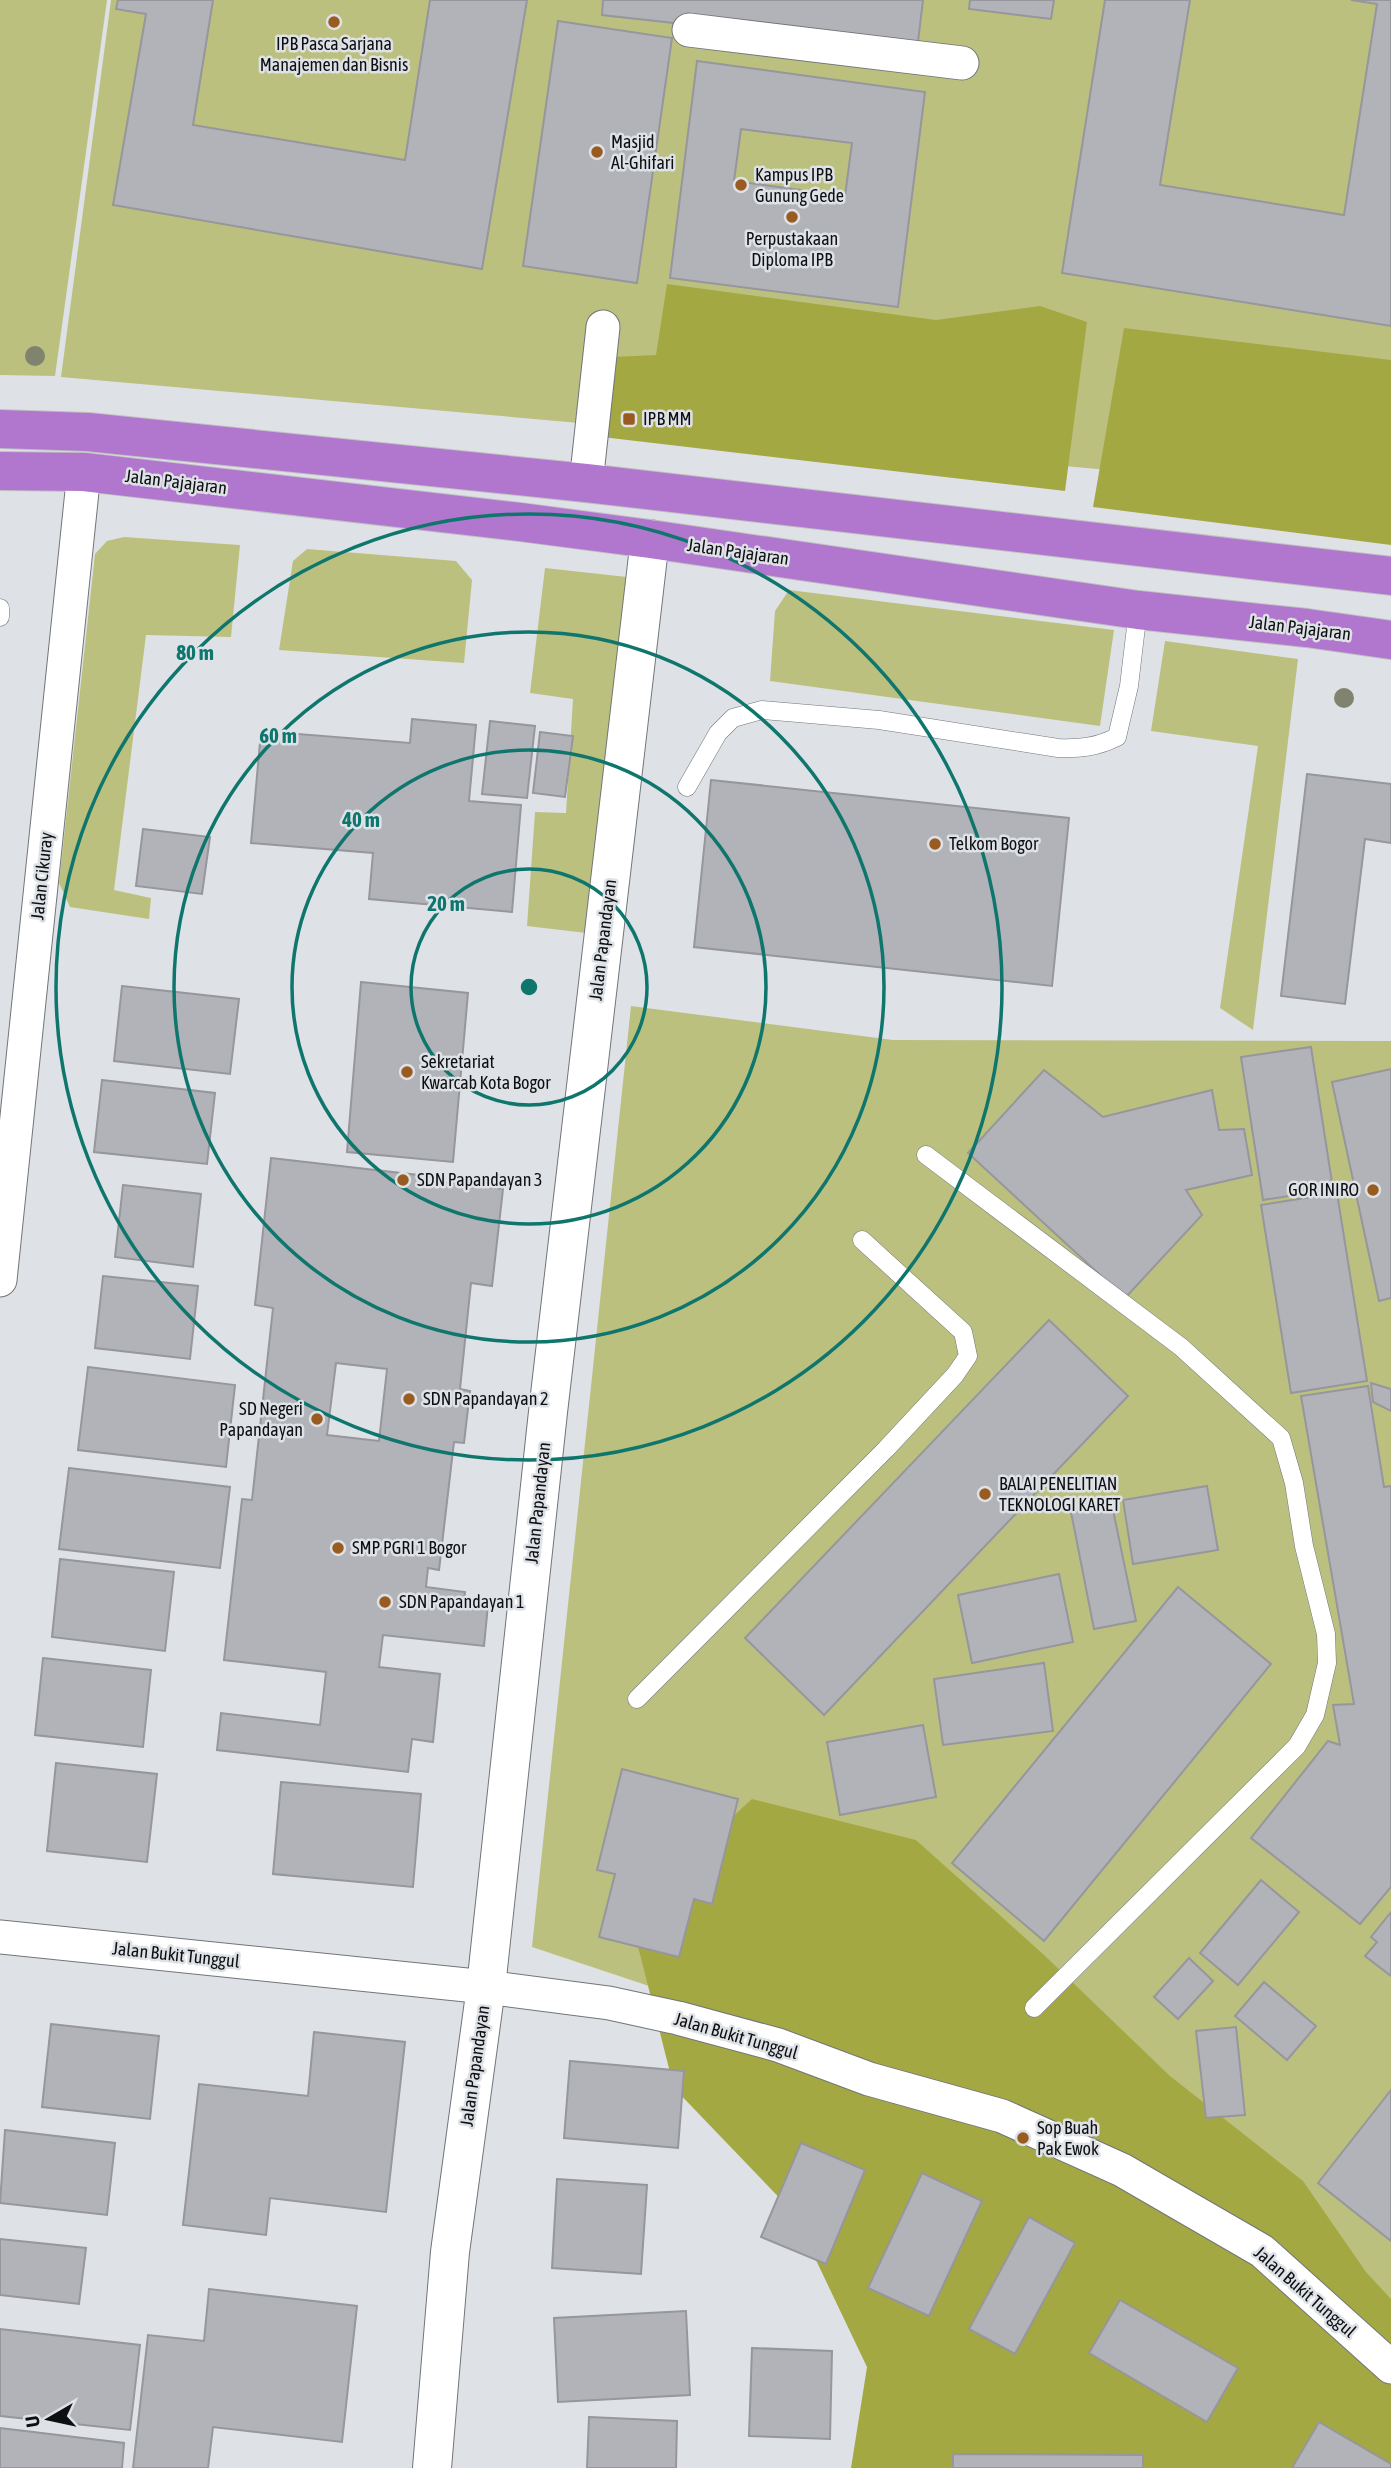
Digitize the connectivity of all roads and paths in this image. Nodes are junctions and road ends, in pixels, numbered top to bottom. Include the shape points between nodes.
1 (689, 30) dead end
2 (962, 63) dead end
3 (603, 327) dead end
4 (0, 429) edge
5 (88, 432) junction
6 (0, 471) edge
7 (84, 472) junction
8 (586, 483) junction
9 (650, 538) junction
10 (1391, 576) edge
11 (0, 608) edge
12 (1138, 610) junction
13 (0, 617) edge
14 (1391, 640) edge
15 (687, 787) dead end
16 (926, 1155) dead end
17 (863, 1240) dead end
18 (0, 1280) edge
19 (637, 1699) dead end
20 (0, 1937) edge
21 (486, 1987) junction
22 (1034, 2008) dead end
23 (1391, 2367) edge
24 (432, 2468) edge

1 - 2 street
3 - 8 street
4 - 5 highway
5 - 7 highway
5 - 8 highway
6 - 7 highway, Jalan Pajajaran
7 - 9 highway, Jalan Pajajaran
7 - 18 street, Jalan Cikuray
8 - 10 highway
9 - 12 highway, Jalan Pajajaran
9 - 21 street, Jalan Papandayan
11 - 13 lane
12 - 14 highway, Jalan Pajajaran
12 - 15 lane via 1125,710 1117,737 1104,744 1058,748 880,720 762,710 733,718 718,733
16 - 22 lane via 1181,1347 1281,1438 1326,1634 1328,1662 1323,1687 1315,1715 1297,1746
17 - 19 lane via 963,1332 968,1356 886,1449
20 - 21 street, Jalan Bukit Tunggul
21 - 23 street, Jalan Bukit Tunggul via 678,2018 1002,2116 1122,2170 1262,2251
21 - 24 street, Jalan Papandayan via 450,2252

